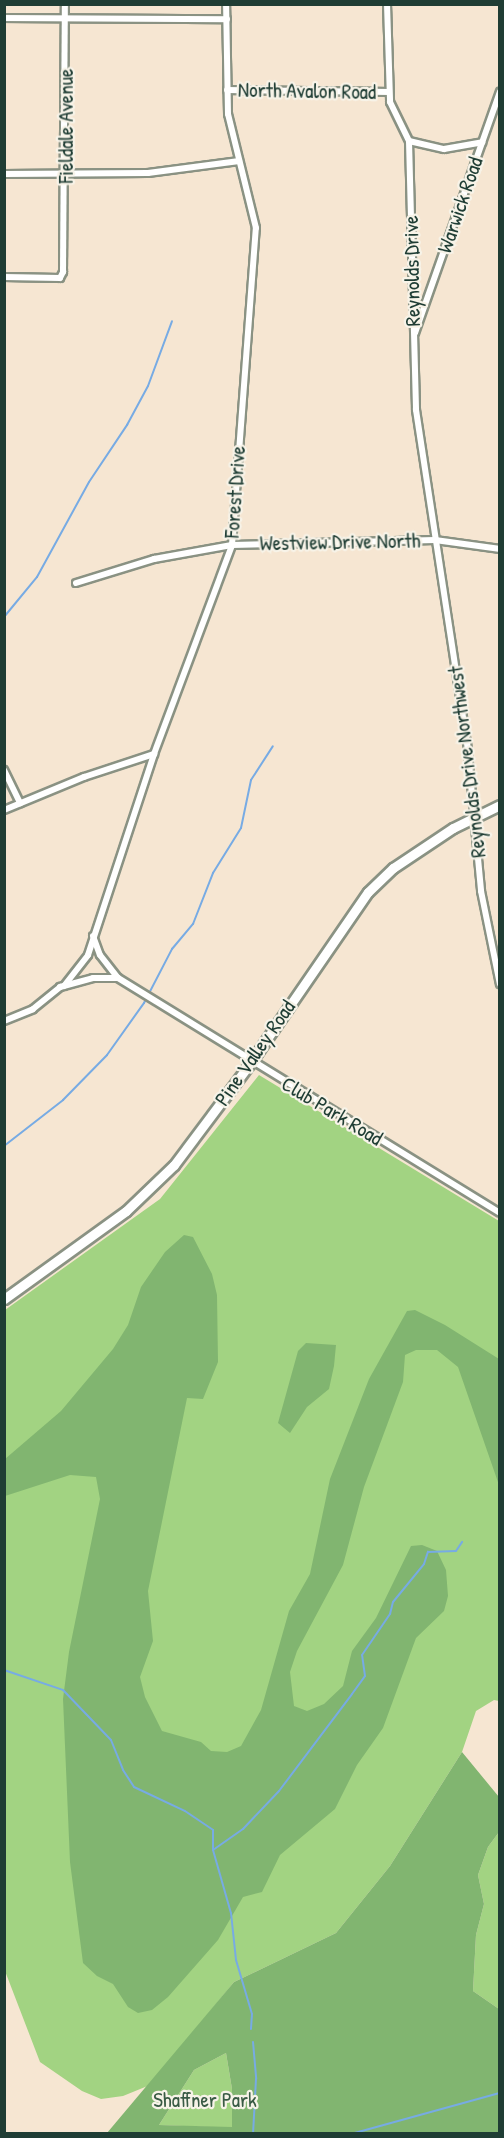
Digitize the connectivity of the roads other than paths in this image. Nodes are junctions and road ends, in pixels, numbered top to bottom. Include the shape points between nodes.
1 (65, 4) edge
2 (226, 4) edge
3 (387, 4) edge
4 (4, 18) edge
5 (66, 18) junction
6 (227, 19) junction
7 (227, 90) junction
8 (388, 92) junction
9 (500, 92) edge
10 (409, 141) junction
11 (482, 142) junction
12 (239, 161) junction
13 (4, 174) edge
14 (66, 175) junction
15 (4, 277) edge
16 (414, 336) junction
17 (435, 540) junction
18 (232, 545) junction
19 (500, 549) edge
20 (76, 583) dead end
21 (154, 754) junction
22 (4, 770) edge
23 (20, 803) junction
24 (500, 805) edge
25 (4, 810) edge
26 (475, 815) junction
27 (93, 935) junction
28 (118, 978) junction
29 (500, 984) edge
30 (64, 986) junction
31 (4, 1021) edge
32 (251, 1062) junction
33 (500, 1213) edge
34 (4, 1299) edge

1 - 5 street, Fieldale Avenue
2 - 6 street, Forest Drive
3 - 8 street, Reynolds Drive
4 - 5 street
5 - 6 street
5 - 14 street, Fieldale Avenue
6 - 7 street, Forest Drive
7 - 8 street, North Avalon Road
7 - 12 street, Forest Drive
8 - 10 street, Reynolds Drive
9 - 11 street, Warwick Road
10 - 11 street, Warwick Road via 444,149
10 - 16 street, Reynolds Drive
11 - 16 street, Warwick Road
12 - 14 street via 148,173
12 - 18 street, Forest Drive via 256,228
13 - 14 street
14 - 15 street, Fieldale Avenue via 65,247 60,278
16 - 17 street, Reynolds Drive via 416,410
17 - 18 street, Westview Drive North
17 - 19 street, Westview Drive North
17 - 26 street, Reynolds Drive Northwest via 460,689
18 - 20 street, Westview Drive North via 154,560
18 - 21 street, Forest Drive
21 - 23 street
21 - 27 street, Forest Drive
22 - 23 street
23 - 25 street
24 - 26 street, Pine Valley Road
26 - 29 street, Reynolds Drive Northwest via 481,891
26 - 32 street, Pine Valley Road via 393,868 368,892
27 - 28 street via 100,955
27 - 30 street, Forest Drive via 85,961
28 - 30 street via 93,978
28 - 32 street, Club Park Road
30 - 31 street via 33,1009
32 - 33 street, Club Park Road
32 - 34 street, Pine Valley Road via 152,1189

